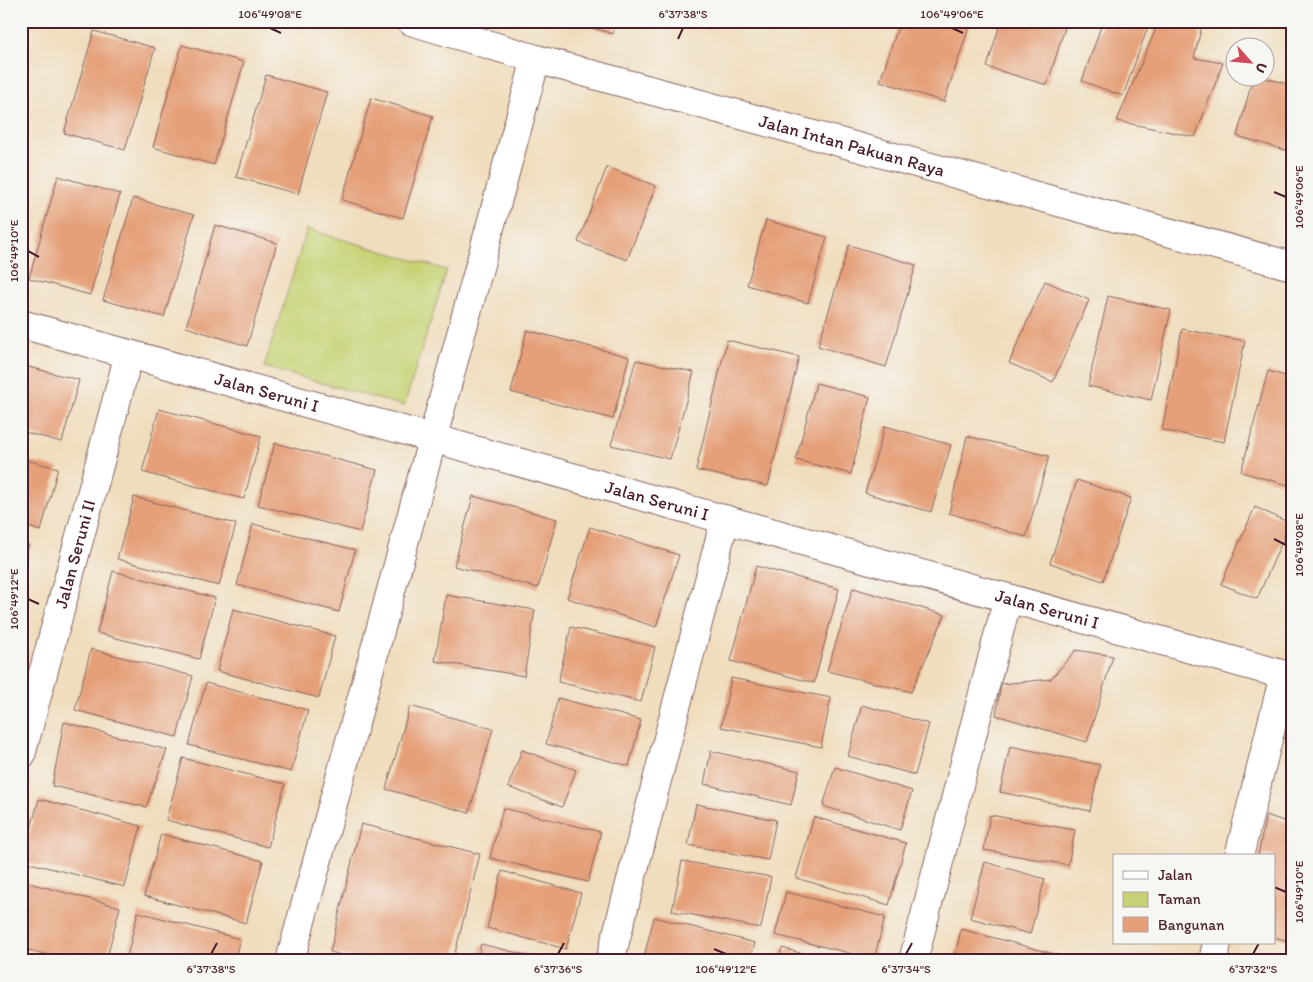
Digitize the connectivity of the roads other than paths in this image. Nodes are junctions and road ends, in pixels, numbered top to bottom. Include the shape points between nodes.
1 (411, 21) edge
2 (536, 59) junction
3 (1292, 266) edge
4 (21, 324) edge
5 (129, 354) junction
6 (433, 439) junction
7 (725, 519) junction
8 (1008, 598) junction
9 (1288, 676) edge
10 (21, 755) edge
11 (1240, 854) edge
12 (1217, 944) edge
13 (290, 961) edge
14 (610, 961) edge
15 (913, 961) edge
16 (1212, 961) edge

1 - 2 street, Jalan Intan Pakuan Raya
2 - 3 street, Jalan Intan Pakuan Raya
2 - 6 street
4 - 5 street, Jalan Seruni I
5 - 6 street, Jalan Seruni I
5 - 10 street, Jalan Seruni II
6 - 7 street, Jalan Seruni I
6 - 13 street
7 - 8 street, Jalan Seruni I
7 - 14 street
8 - 9 street, Jalan Seruni I
8 - 15 street
9 - 11 street
12 - 16 street

